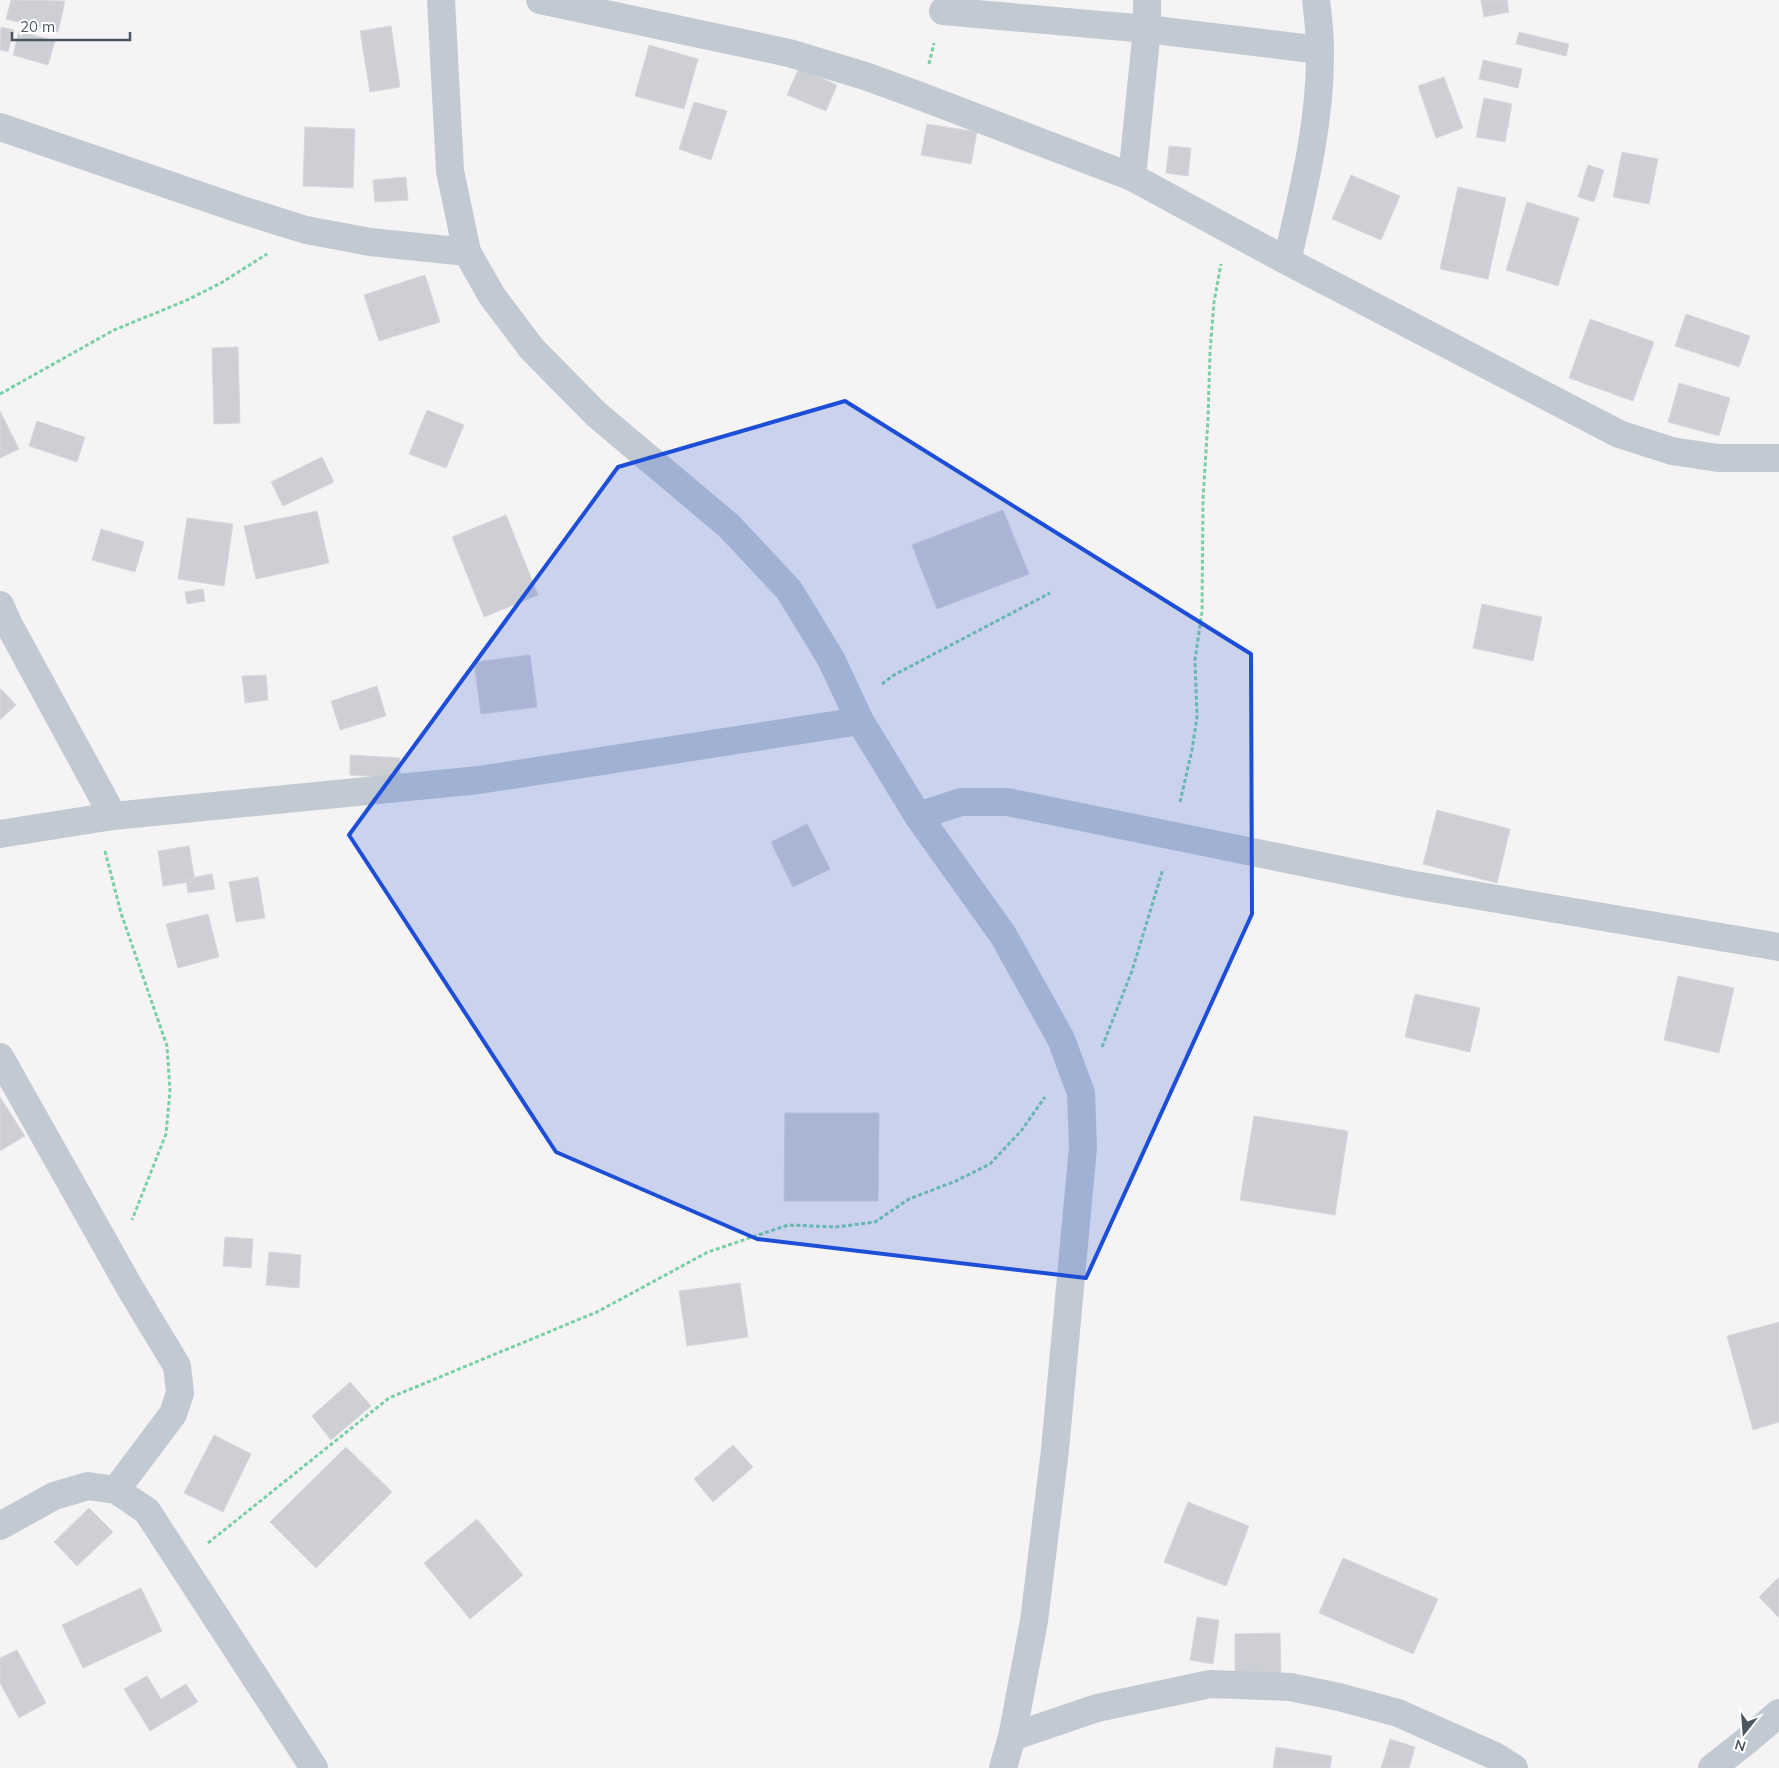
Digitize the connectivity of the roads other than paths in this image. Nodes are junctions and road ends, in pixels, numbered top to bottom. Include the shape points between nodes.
1 (441, 0) edge
2 (540, 0) edge
3 (1147, 0) edge
4 (1316, 0) edge
5 (943, 11) road end
6 (1147, 29) junction
7 (1320, 50) junction
8 (0, 127) edge
9 (1132, 177) junction
10 (467, 252) junction
11 (1287, 261) junction
12 (1779, 458) edge
13 (0, 605) edge
14 (856, 713) junction
15 (918, 816) junction
16 (105, 817) junction
17 (0, 834) edge
18 (1779, 947) edge
19 (0, 1057) edge
20 (116, 1490) junction
21 (0, 1526) edge
22 (1779, 1713) edge
23 (1012, 1737) junction
24 (314, 1768) edge
25 (1003, 1768) edge
26 (1514, 1768) edge
27 (1712, 1768) edge

1 - 10 street via 450,171
2 - 9 street via 789,53 865,76
3 - 6 street
4 - 7 street
5 - 6 street
6 - 7 street
6 - 9 street
7 - 11 street via 1316,121
8 - 10 street via 306,230 370,242
9 - 11 street
10 - 14 street via 492,296 532,349 596,414 729,526 789,590 831,659
11 - 12 street via 1619,434 1672,450 1708,456
13 - 16 street
14 - 15 street
14 - 16 street via 479,780
15 - 18 street via 961,802 1007,802 1409,884
15 - 23 street via 1003,935 1061,1039 1081,1093 1083,1147 1056,1450 1034,1621
16 - 17 street
19 - 20 street via 177,1366 180,1393 173,1414
20 - 21 street via 88,1486 54,1496
20 - 24 street via 147,1511
22 - 27 street
23 - 25 street
23 - 26 street via 1097,1708 1210,1684 1290,1687 1398,1713 1495,1756

